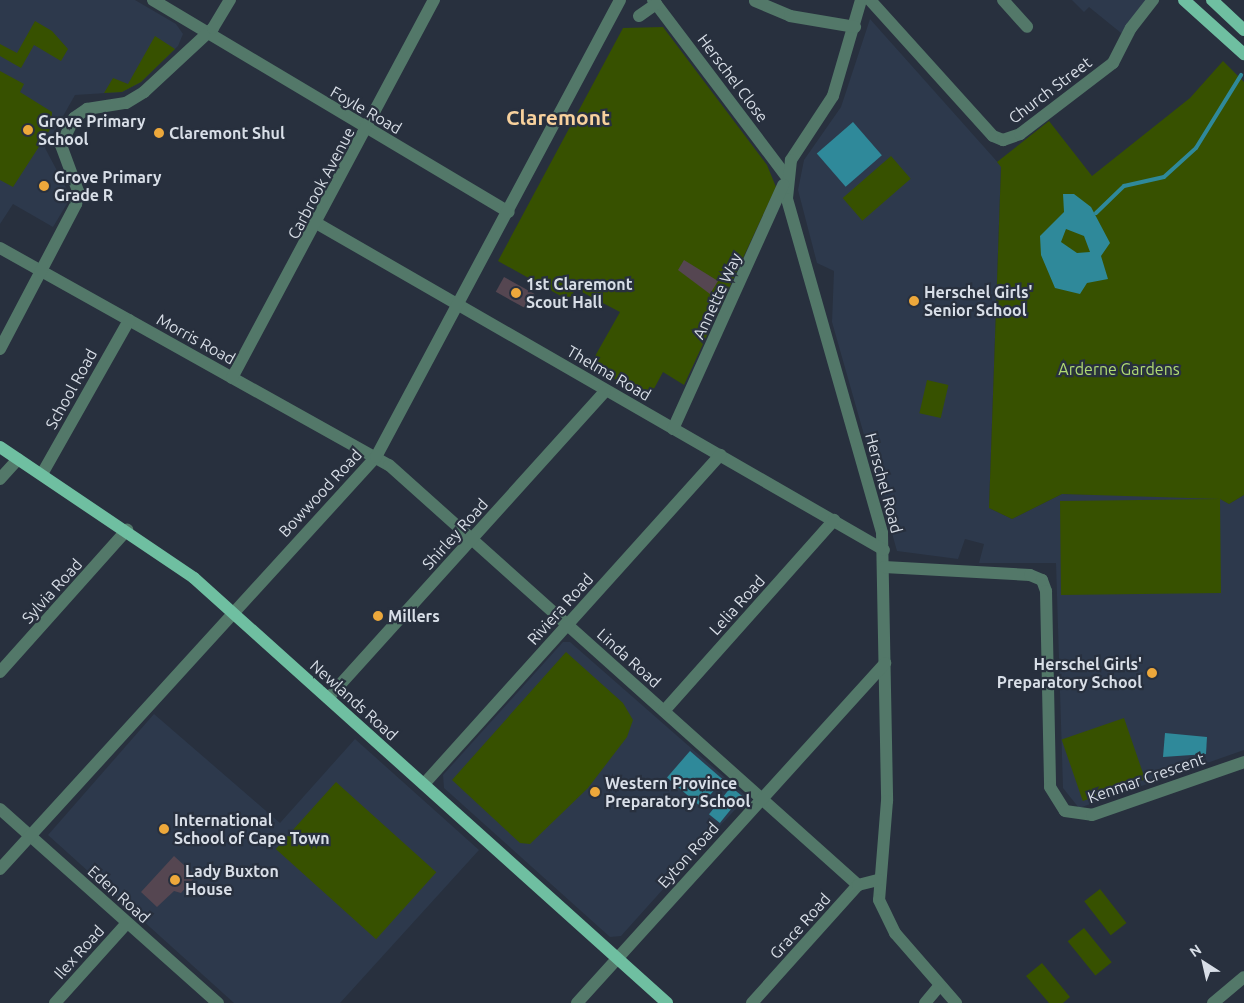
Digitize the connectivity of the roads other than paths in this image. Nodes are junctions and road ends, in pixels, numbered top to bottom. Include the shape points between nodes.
1 (152, 0) edge
2 (230, 0) edge
3 (434, 0) edge
4 (620, 0) edge
5 (861, 0) edge
6 (870, 0) edge
7 (1003, 0) edge
8 (1153, 0) edge
9 (1184, 0) edge
10 (1212, 0) edge
11 (654, 2) edge
12 (755, 2) dead end
13 (639, 16) dead end
14 (854, 27) junction
15 (1027, 27) dead end
16 (1244, 30) edge
17 (207, 34) junction
18 (1244, 54) edge
19 (368, 130) junction
20 (786, 176) junction
21 (509, 212) junction
22 (318, 224) junction
23 (0, 248) edge
24 (41, 271) junction
25 (459, 304) junction
26 (129, 320) junction
27 (0, 349) edge
28 (232, 378) junction
29 (606, 390) junction
30 (673, 428) junction
31 (0, 447) edge
32 (720, 455) junction
33 (376, 457) junction
34 (18, 459) junction
35 (42, 474) junction
36 (0, 479) edge
37 (834, 520) junction
38 (128, 530) junction
39 (472, 539) junction
40 (884, 550) junction
41 (884, 567) junction
42 (232, 611) junction
43 (568, 625) junction
44 (885, 662) junction
45 (0, 672) edge
46 (328, 698) junction
47 (664, 711) junction
48 (1244, 762) edge
49 (424, 784) junction
50 (761, 797) junction
51 (0, 809) edge
52 (30, 836) junction
53 (0, 868) edge
54 (878, 880) junction
55 (858, 885) junction
56 (127, 923) junction
57 (617, 958) junction
58 (1244, 977) edge
59 (940, 986) junction
60 (55, 1003) edge
61 (218, 1003) edge
62 (577, 1003) edge
63 (666, 1003) edge
64 (752, 1003) edge
65 (925, 1003) edge
66 (956, 1003) edge
67 (1213, 1003) edge

1 - 17 street, Foyle Road
2 - 17 street
3 - 19 street, Carbrook Avenue
4 - 21 street, Bowwood Road
5 - 14 street, Herschel Road
6 - 8 street, Church Street via 993,136 1004,140 1020,134 1113,63 1126,37
7 - 15 street
9 - 18 main road
10 - 16 main road
11 - 13 street
11 - 20 street, Herschel Close
12 - 14 street via 790,16
14 - 20 street, Herschel Road via 833,96 791,160
17 - 19 street, Foyle Road
17 - 24 street via 137,97 86,109 74,118 61,145 78,198
19 - 21 street, Foyle Road
19 - 22 street, Carbrook Avenue
20 - 30 street, Annette Way
20 - 40 street, Herschel Road via 787,199 876,509
21 - 25 street, Bowwood Road
22 - 25 street, Thelma Road
22 - 28 street, Carbrook Avenue
23 - 24 street, Morris Road
24 - 26 street, Morris Road
24 - 27 street
25 - 29 street, Thelma Road
25 - 33 street, Bowwood Road
26 - 28 street, Morris Road
26 - 35 street, School Road
28 - 33 street, Morris Road
29 - 30 street, Thelma Road
29 - 39 street, Shirley Road
30 - 32 street, Thelma Road
31 - 34 main road, Newlands Road
32 - 37 street, Thelma Road
32 - 43 street, Riviera Road
33 - 39 street, Linda Road
33 - 42 street, Bowwood Road
34 - 35 main road, Newlands Road
34 - 36 street
35 - 38 main road, Newlands Road
37 - 40 street, Thelma Road
37 - 47 street, Lelia Road
38 - 42 main road, Newlands Road via 174,562
38 - 45 street, Sylvia Road
39 - 43 street, Linda Road
39 - 46 street, Shirley Road
40 - 41 street, Herschel Road
41 - 44 street, Herschel Road
41 - 48 street, Kenmar Crescent via 1030,575 1042,580 1046,591 1050,787 1065,811 1092,815
42 - 46 main road, Newlands Road
42 - 52 street, Bowwood Road
43 - 47 street, Linda Road
43 - 49 street, Riviera Road
44 - 50 street, Eyton Road
44 - 54 street, Herschel Road via 886,801
46 - 49 main road, Newlands Road
47 - 50 street, Linda Road
49 - 57 main road, Newlands Road
50 - 55 street, Linda Road
50 - 57 street, Eyton Road
51 - 52 street, Eden Road
52 - 53 street, Bowwood Road
52 - 56 street, Eden Road
54 - 55 street
54 - 59 street, Herschel Road via 886,920
55 - 64 street, Grace Road
56 - 60 street, Ilex Road
56 - 61 street, Eden Road
57 - 62 street, Eyton Road
57 - 63 main road, Newlands Road
58 - 67 street
59 - 65 street
59 - 66 street, Herschel Road

